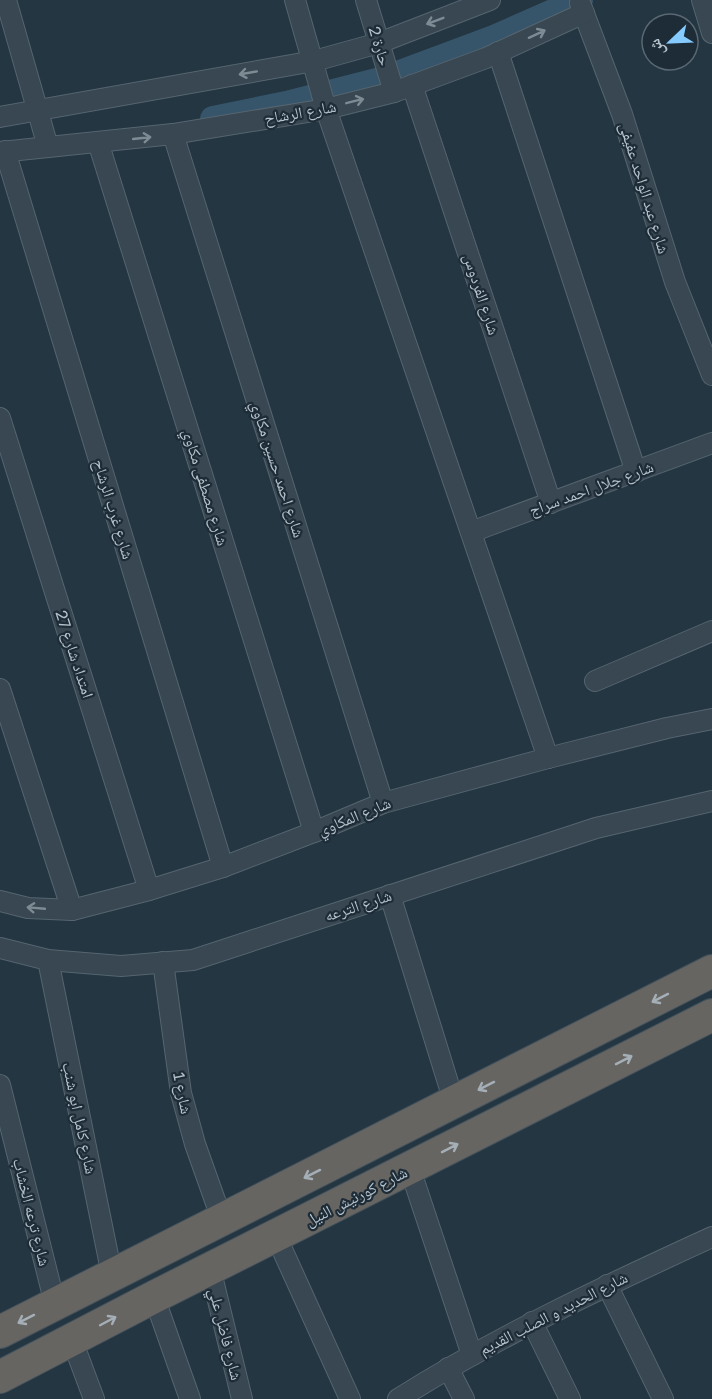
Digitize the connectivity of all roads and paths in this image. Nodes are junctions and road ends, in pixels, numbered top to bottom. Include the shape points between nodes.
1 (6, 0) edge
2 (295, 0) edge
3 (366, 0) edge
4 (490, 0) edge
5 (702, 0) edge
6 (581, 6) edge
7 (712, 33) edge
8 (379, 43) junction
9 (498, 52) junction
10 (314, 62) junction
11 (403, 88) junction
12 (326, 109) junction
13 (38, 112) junction
14 (0, 117) edge
15 (172, 134) junction
16 (98, 142) junction
17 (48, 147) junction
18 (3, 152) edge
19 (712, 375) edge
20 (0, 418) edge
21 (712, 444) edge
22 (636, 472) junction
23 (551, 503) junction
24 (471, 532) junction
25 (712, 631) edge
26 (595, 681) dead end
27 (0, 689) edge
28 (712, 719) edge
29 (548, 758) junction
30 (712, 801) edge
31 (383, 803) junction
32 (314, 832) junction
33 (223, 867) junction
34 (149, 890) junction
35 (390, 895) junction
36 (0, 901) edge
37 (72, 910) junction
38 (0, 948) edge
39 (48, 960) junction
40 (163, 962) junction
41 (712, 971) edge
42 (712, 1015) edge
43 (0, 1085) edge
44 (453, 1102) junction
45 (410, 1169) junction
46 (222, 1220) junction
47 (276, 1236) junction
48 (712, 1237) edge
49 (210, 1268) junction
50 (112, 1275) junction
51 (607, 1285) junction
52 (154, 1297) junction
53 (55, 1304) junction
54 (532, 1322) junction
55 (0, 1332) edge
56 (72, 1340) junction
57 (472, 1355) junction
58 (448, 1368) junction
59 (0, 1377) edge
60 (94, 1399) edge
61 (190, 1399) edge
62 (242, 1399) edge
63 (350, 1399) edge
64 (398, 1399) edge
65 (464, 1399) edge
66 (570, 1399) edge
67 (663, 1399) edge

1 - 13 street
2 - 10 street
3 - 8 street, حارة 2
4 -> 8 street
5 - 7 street
9 -> 6 street, شارع الرشاح
6 - 19 street, شارع عبد الواحد عفيفى via 622,114 675,282
8 - 10 street
8 - 11 street, حارة 2
9 - 11 street, شارع الرشاح
9 - 22 street
10 - 12 street
10 -> 13 street
12 -> 11 street, شارع الرشاح
11 - 23 street, شارع الفردوس
12 - 15 street, شارع الرشاح
12 - 24 street
13 - 14 street
13 - 17 street
16 -> 15 street, شارع الرشاح
15 - 31 street, شارع احمد حسين مكاوي
16 - 17 street, شارع الرشاح
16 - 32 street, شارع مصطفى مكاوي
17 - 18 street, شارع الرشاح
18 - 33 street, شارع غرب الرشاح
20 - 34 street, امتداد شارع 27
21 - 22 street, شارع جلال احمد سراج
22 - 23 street, شارع جلال احمد سراج
23 - 24 street, شارع جلال احمد سراج
24 - 29 street
25 - 26 street
27 - 37 street
28 - 29 street, شارع المكاوي
29 - 31 street, شارع المكاوي
30 - 35 street, شارع الترعه via 596,828
31 - 32 street, شارع المكاوي
32 - 33 street, شارع المكاوي
33 - 34 street, شارع المكاوي
34 - 37 street, شارع المكاوي
35 - 40 street, شارع الترعه via 193,960
35 - 44 street
37 -> 36 street, شارع المكاوي via 28,908
38 - 39 street, شارع الترعه
39 - 40 street, شارع الترعه via 121,966
39 - 50 street, شارع كامل ابو شنب
40 - 46 street, شارع 1 via 181,1093
41 -> 44 highway
45 -> 42 highway, شارع كورنيش النيل
43 - 53 street, شارع ترعه الخشاب
44 -> 46 highway
45 - 47 highway, شارع كورنيش النيل
45 - 57 street
46 - 50 highway
47 - 49 highway, شارع كورنيش النيل
47 - 63 street
48 - 51 street, شارع الحديد و الصلب القديم
49 - 52 highway, شارع كورنيش النيل
49 - 62 street, شارع فاضل علي
50 - 53 highway
51 - 54 street, شارع الحديد و الصلب القديم
51 - 67 street
56 -> 52 highway, شارع كورنيش النيل
52 - 61 street
53 -> 55 highway
54 - 57 street, شارع الحديد و الصلب القديم
54 - 66 street
56 - 59 highway, شارع كورنيش النيل
56 - 60 street
57 - 58 street, شارع الحديد و الصلب القديم
58 - 64 street, شارع الحديد و الصلب القديم
58 - 65 street

